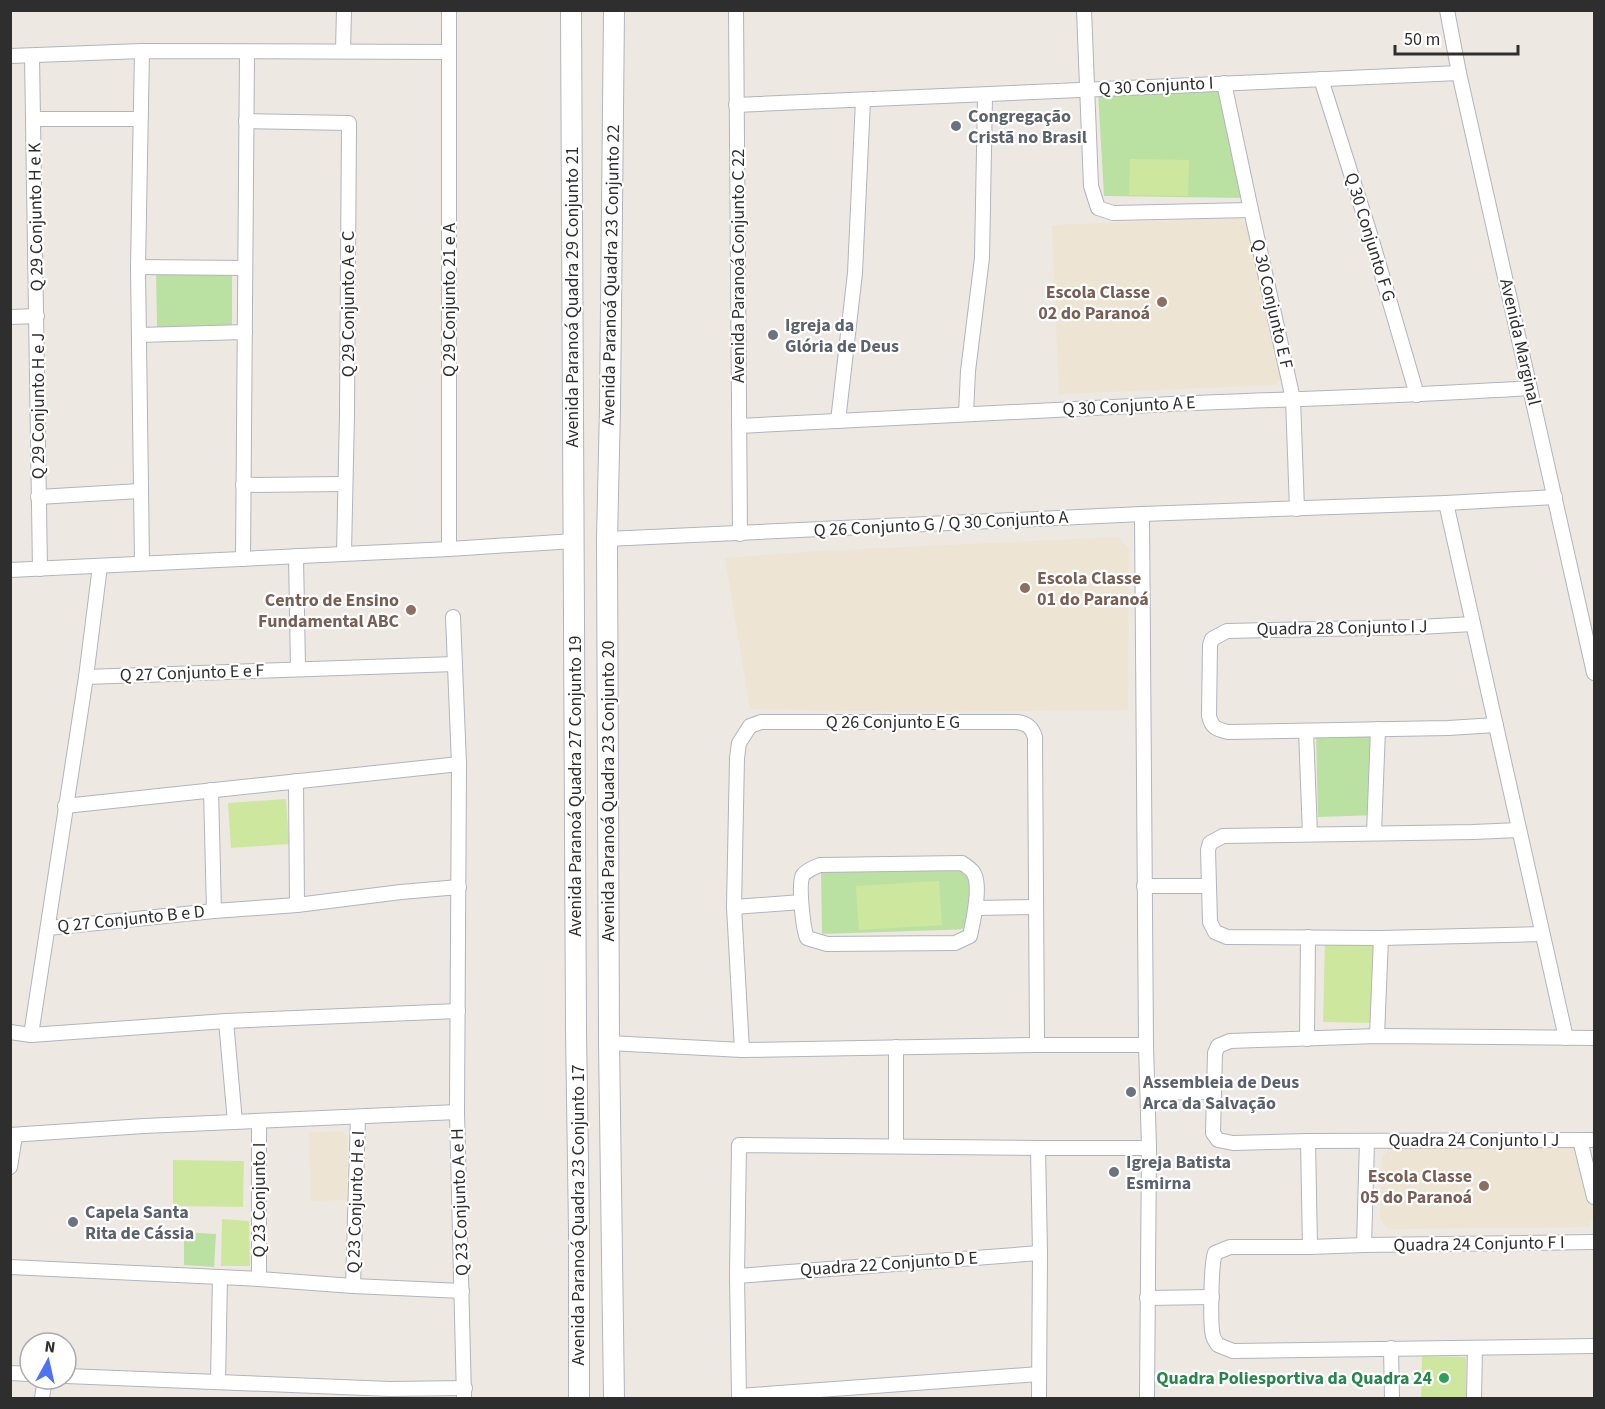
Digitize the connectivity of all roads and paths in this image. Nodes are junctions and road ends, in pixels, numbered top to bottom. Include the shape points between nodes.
1 (344, 10) edge
2 (449, 10) edge
3 (571, 10) edge
4 (614, 10) edge
5 (736, 10) edge
6 (1084, 10) edge
7 (1447, 10) edge
8 (142, 51) junction
9 (343, 51) junction
10 (247, 52) junction
11 (449, 52) junction
12 (10, 56) edge
13 (32, 56) junction
14 (1459, 73) junction
15 (1321, 79) junction
16 (1224, 82) junction
17 (1088, 90) junction
18 (985, 96) junction
19 (863, 100) junction
20 (736, 105) junction
21 (34, 119) junction
22 (140, 119) junction
23 (246, 121) junction
24 (1251, 210) junction
25 (138, 267) junction
26 (245, 268) junction
27 (37, 316) junction
28 (10, 317) edge
29 (245, 332) junction
30 (139, 335) junction
31 (1530, 388) junction
32 (1418, 395) junction
33 (1293, 399) junction
34 (966, 414) junction
35 (838, 421) junction
36 (739, 426) junction
37 (344, 484) junction
38 (243, 485) junction
39 (140, 491) junction
40 (38, 497) junction
41 (1555, 497) junction
42 (1446, 503) junction
43 (1297, 509) junction
44 (1142, 514) junction
45 (740, 534) junction
46 (607, 539) junction
47 (574, 541) junction
48 (449, 549) junction
49 (344, 553) junction
50 (296, 556) junction
51 (243, 559) junction
52 (142, 563) junction
53 (100, 566) junction
54 (40, 569) junction
55 (10, 570) edge
56 (453, 617) dead end
57 (1473, 624) junction
58 (455, 663) junction
59 (574, 668) junction
60 (298, 669) junction
61 (607, 671) junction
62 (1594, 673) edge
63 (86, 677) junction
64 (575, 722) junction
65 (608, 722) junction
66 (1496, 725) junction
67 (1378, 729) junction
68 (1306, 731) junction
69 (459, 764) junction
70 (296, 781) junction
71 (211, 790) junction
72 (65, 806) junction
73 (1519, 830) junction
74 (1374, 833) junction
75 (1310, 834) junction
76 (1144, 886) junction
77 (1208, 886) junction
78 (459, 887) junction
79 (801, 902) junction
80 (297, 905) junction
81 (734, 907) junction
82 (1036, 907) junction
83 (976, 908) junction
84 (214, 911) junction
85 (48, 928) junction
86 (1542, 934) junction
87 (1308, 937) junction
88 (1381, 938) junction
89 (576, 1001) junction
90 (609, 1005) junction
91 (458, 1011) junction
92 (226, 1021) junction
93 (576, 1031) joint
94 (10, 1032) edge
95 (31, 1035) junction
96 (1377, 1036) junction
97 (1566, 1038) junction
98 (1594, 1038) edge
99 (1307, 1039) junction
100 (609, 1043) junction
101 (1037, 1045) junction
102 (1146, 1046) junction
103 (896, 1047) junction
104 (742, 1050) junction
105 (1214, 1092) junction
106 (1148, 1093) junction
107 (457, 1113) junction
108 (358, 1117) junction
109 (259, 1121) junction
110 (235, 1122) junction
111 (578, 1130) junction
112 (611, 1133) junction
113 (13, 1136) edge
114 (1587, 1140) edge
115 (1308, 1141) junction
116 (1367, 1141) junction
117 (896, 1146) junction
118 (1038, 1148) junction
119 (1149, 1148) junction
120 (10, 1167) edge
121 (1594, 1197) edge
122 (1594, 1242) edge
123 (1364, 1245) junction
124 (1310, 1247) junction
125 (1040, 1252) junction
126 (10, 1267) edge
127 (737, 1276) junction
128 (220, 1277) junction
129 (259, 1279) junction
130 (353, 1286) junction
131 (462, 1291) junction
132 (1212, 1297) junction
133 (1147, 1298) junction
134 (1594, 1346) edge
135 (1391, 1348) junction
136 (1474, 1348) junction
137 (1039, 1374) junction
138 (78, 1376) edge
139 (218, 1382) junction
140 (464, 1393) edge
141 (390, 1394) edge
142 (739, 1397) edge
143 (579, 1398) edge
144 (614, 1398) edge
145 (1039, 1398) edge
146 (1147, 1398) edge
147 (1392, 1398) edge
148 (1474, 1398) edge

1 - 9 street
2 - 11 street, Q 29 Conjunto 21 e A
3 - 47 street, Avenida Paranoá Quadra 29 Conjunto 21
4 - 46 street, Avenida Paranoá Quadra 23 Conjunto 22
5 - 20 street, Avenida Paranoá Conjunto C 22
6 - 17 street
7 - 14 street, Avenida Marginal
8 - 10 street
8 - 13 street
8 - 22 street
9 - 10 street
9 - 11 street
10 - 23 street
11 - 48 street, Q 29 Conjunto 21 e A
12 - 13 street
13 - 21 street, Q 29 Conjunto H e K
14 - 15 street, Q 30 Conjunto I
14 - 31 street, Avenida Marginal
15 - 16 street, Q 30 Conjunto I
15 - 32 street, Q 30 Conjunto F G
16 - 17 street, Q 30 Conjunto I
16 - 24 street, Q 30 Conjunto E F
17 - 18 street, Q 30 Conjunto I
17 - 24 street via 1091,186 1098,208 1113,213
18 - 19 street, Q 30 Conjunto I
18 - 34 street via 982,258
19 - 20 street, Q 30 Conjunto I
19 - 35 street via 855,273
20 - 36 street, Avenida Paranoá Conjunto C 22
21 - 22 street
21 - 27 street, Q 29 Conjunto H e K
22 - 25 street
23 - 26 street
23 - 37 street, Q 29 Conjunto A e C via 348,123
24 - 33 street, Q 30 Conjunto E F
25 - 26 street
25 - 30 street
26 - 29 street
27 - 28 street
27 - 40 street, Q 29 Conjunto H e J
29 - 30 street
29 - 38 street
30 - 39 street
31 - 32 street, Q 30 Conjunto A E
31 - 41 street, Avenida Marginal
32 - 33 street, Q 30 Conjunto A E
33 - 34 street, Q 30 Conjunto A E
33 - 43 street, Q 30 Conjunto E F
34 - 35 street, Q 30 Conjunto A E
35 - 36 street, Q 30 Conjunto A E
36 - 45 street, Avenida Paranoá Conjunto C 22
37 - 38 street
37 - 49 street, Q 29 Conjunto A e C
38 - 51 street
39 - 40 street
39 - 52 street
40 - 54 street, Q 29 Conjunto H e J
41 - 42 street, Q 26 Conjunto G / Q 30 Conjunto A
41 - 62 street, Avenida Marginal
42 - 43 street, Q 26 Conjunto G / Q 30 Conjunto A
42 - 57 street
43 - 44 street, Q 26 Conjunto G / Q 30 Conjunto A
44 - 45 street, Q 26 Conjunto G / Q 30 Conjunto A
44 - 76 street
45 - 46 street, Q 26 Conjunto G / Q 30 Conjunto A
46 - 61 street, Avenida Paranoá Quadra 23 Conjunto 20
47 - 48 street
47 - 59 street, Avenida Paranoá Quadra 27 Conjunto 19
48 - 49 street
49 - 50 street
50 - 51 street
50 - 60 street
51 - 52 street
52 - 53 street
53 - 54 street
53 - 63 street
54 - 55 street
56 - 58 street, Q 23 Conjunto A e H
57 - 66 street
57 - 68 street, Quadra 28 Conjunto I J via 1227,631 1212,639 1209,716 1215,729
58 - 60 street, Q 27 Conjunto E e F
58 - 69 street, Q 23 Conjunto A e H
59 - 61 street via 582,677 597,682
59 - 64 street, Avenida Paranoá Quadra 27 Conjunto 19
60 - 63 street, Q 27 Conjunto E e F
61 - 65 street, Avenida Paranoá Quadra 23 Conjunto 20
63 - 72 street
64 - 65 street via 592,712
64 - 89 street, Avenida Paranoá Quadra 27 Conjunto 19
65 - 90 street, Avenida Paranoá Quadra 23 Conjunto 20
66 - 67 street
66 - 73 street
67 - 68 street
67 - 74 street
68 - 75 street
69 - 70 street
69 - 78 street, Q 23 Conjunto A e H
70 - 71 street
70 - 80 street
71 - 72 street
71 - 84 street
72 - 85 street
73 - 74 street
73 - 86 street
74 - 75 street
75 - 77 street via 1223,836 1210,843
76 - 77 street
76 - 102 street
77 - 87 street via 1210,922 1215,932 1227,937
78 - 80 street, Q 27 Conjunto B e D
78 - 91 street, Q 23 Conjunto A e H
79 - 81 street
79 - 83 street via 807,938 827,944 955,942 970,936
79 - 83 street via 802,877 820,865 962,863 973,873
80 - 84 street, Q 27 Conjunto B e D
81 - 82 street, Q 26 Conjunto E G via 739,743 750,726 761,722 1026,723 1035,736
81 - 104 street
82 - 83 street
82 - 101 street
84 - 85 street, Q 27 Conjunto B e D
85 - 95 street
86 - 88 street
86 - 97 street
87 - 88 street
87 - 99 street
88 - 96 street
89 - 90 street via 599,1012
89 - 93 street, Avenida Paranoá Quadra 27 Conjunto 19
90 - 100 street, Avenida Paranoá Quadra 23 Conjunto 20
91 - 92 street
91 - 107 street, Q 23 Conjunto A e H
92 - 95 street
92 - 110 street
93 - 111 street, Avenida Paranoá Quadra 23 Conjunto 17
94 - 95 street
96 - 97 street
96 - 99 street
97 - 98 street
99 - 105 street via 1230,1041 1218,1046
100 - 104 street
100 - 112 street, Avenida Paranoá Quadra 23 Conjunto 20
101 - 102 street
101 - 103 street
102 - 106 street
103 - 104 street
103 - 117 street
105 - 106 street
105 - 115 street, Quadra 24 Conjunto I J via 1213,1133 1218,1140
106 - 119 street
107 - 108 street
107 - 131 street, Q 23 Conjunto A e H
108 - 109 street
108 - 130 street, Q 23 Conjunto H e I
109 - 110 street
109 - 129 street, Q 23 Conjunto I
110 - 113 street
111 - 112 street via 601,1127
111 - 143 street, Avenida Paranoá Quadra 23 Conjunto 17
112 - 144 street, Avenida Paranoá Quadra 23 Conjunto 20
113 - 120 street
114 - 116 street, Quadra 24 Conjunto I J
114 - 121 street
115 - 116 street, Quadra 24 Conjunto I J
115 - 124 street
116 - 123 street
117 - 118 street
117 - 127 street via 739,1145
118 - 119 street
118 - 125 street
119 - 133 street
122 - 123 street, Quadra 24 Conjunto F I
123 - 124 street, Quadra 24 Conjunto F I
124 - 132 street, Quadra 24 Conjunto F I via 1230,1247 1215,1253
125 - 127 street, Quadra 22 Conjunto D E
125 - 137 street
126 - 128 street
127 - 142 street
128 - 129 street
128 - 139 street
129 - 130 street
130 - 131 street
131 - 140 street, Q 23 Conjunto A e H
132 - 133 street
132 - 135 street via 1213,1335 1218,1345 1233,1351
133 - 146 street
134 - 136 street
135 - 136 street
135 - 147 street
136 - 148 street
137 - 142 street
137 - 145 street
138 - 139 street
139 - 141 street
140 - 141 street

